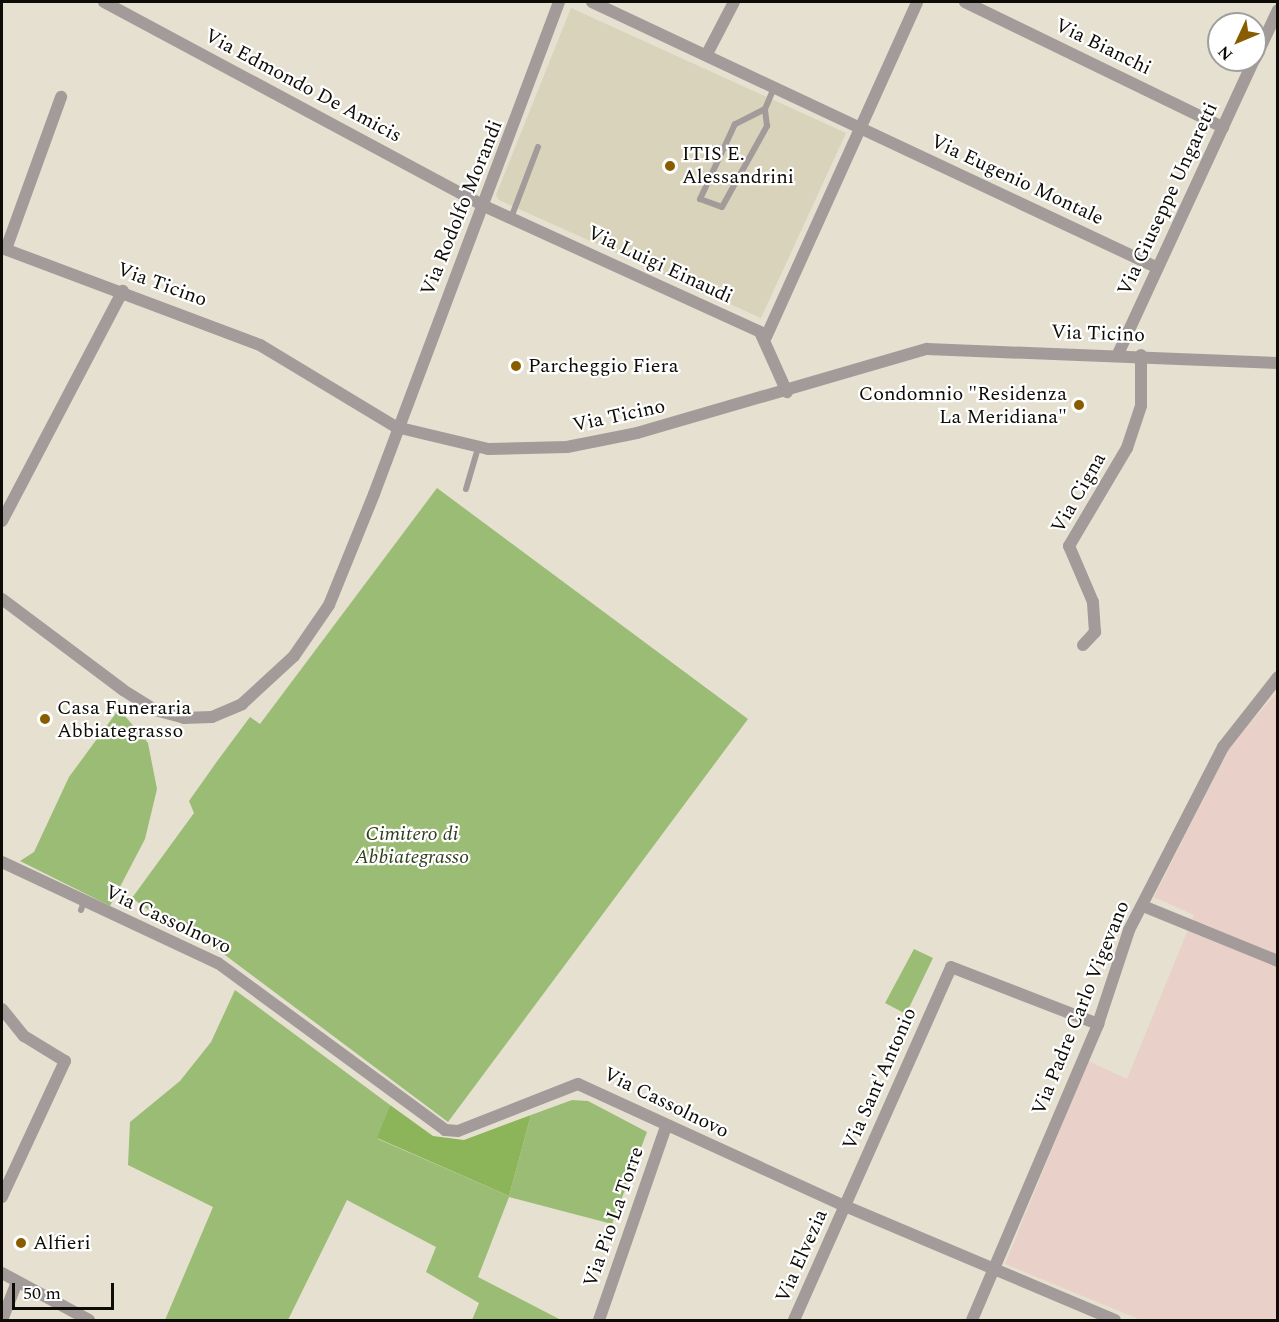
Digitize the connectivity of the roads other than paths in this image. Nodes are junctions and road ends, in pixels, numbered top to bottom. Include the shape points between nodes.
1 (104, 2) edge
2 (559, 2) edge
3 (596, 2) edge
4 (734, 2) edge
5 (917, 2) edge
6 (965, 2) edge
7 (1278, 10) edge
8 (1267, 33) edge
9 (708, 52) junction
10 (1249, 72) edge
11 (776, 85) junction
12 (61, 97) dead end
13 (765, 109) junction
14 (860, 126) junction
15 (1223, 127) junction
16 (538, 147) dead end
17 (484, 206) junction
18 (511, 218) junction
19 (4, 249) edge
20 (1158, 268) junction
21 (123, 291) junction
22 (766, 337) junction
23 (1118, 354) junction
24 (1141, 355) junction
25 (1278, 363) edge
26 (787, 392) junction
27 (396, 427) junction
28 (478, 448) junction
29 (466, 489) dead end
30 (2, 521) edge
31 (2, 599) edge
32 (1083, 645) dead end
33 (1278, 677) edge
34 (2, 862) edge
35 (1143, 906) junction
36 (1278, 961) edge
37 (2, 1009) edge
38 (1098, 1024) junction
39 (666, 1126) junction
40 (2, 1197) edge
41 (845, 1206) junction
42 (993, 1271) junction
43 (2, 1273) edge
44 (17, 1282) junction
45 (1099, 1317) edge
46 (2, 1320) edge
47 (89, 1320) edge
48 (599, 1320) edge
49 (794, 1320) edge
50 (972, 1320) edge
51 (1115, 1320) edge

1 - 17 street, Via Edmondo De Amicis
2 - 17 street, Via Rodolfo Morandi
3 - 9 street, Via Eugenio Montale
4 - 9 street
5 - 14 street
6 - 15 street, Via Bianchi
7 - 8 street, Via Giuseppe Ungaretti
9 - 11 street, Via Eugenio Montale
10 - 15 street, Via Giuseppe Ungaretti
11 - 13 lane
11 - 14 street, Via Eugenio Montale
12 - 19 street
13 - 13 lane via 767,126 722,207 700,199 735,124
14 - 20 street, Via Eugenio Montale
14 - 22 street
15 - 20 street, Via Giuseppe Ungaretti
16 - 18 lane
17 - 18 street, Via Luigi Einaudi
17 - 27 street, Via Rodolfo Morandi
18 - 22 street, Via Luigi Einaudi
19 - 21 street, Via Ticino
20 - 23 street, Via Giuseppe Ungaretti
21 - 27 street, Via Ticino via 260,345
21 - 30 street
22 - 26 street
23 - 24 street, Via Ticino
23 - 26 street, Via Ticino via 927,349
24 - 25 street, Via Ticino
24 - 32 street, Via Cigna via 1141,406 1127,448 1069,546 1094,613 1095,632
26 - 28 street, Via Ticino via 584,444
27 - 28 street, Via Ticino
27 - 31 street, Via Rodolfo Morandi via 329,605 280,671 228,712 184,718 155,710
28 - 29 lane
33 - 35 street, Via Padre Carlo Vigevano via 1223,747
34 - 39 street, Via Cassolnovo via 83,906 233,973 445,1130 458,1131 578,1084
35 - 36 street
35 - 38 street, Via Padre Carlo Vigevano
37 - 40 street via 24,1036 65,1061
38 - 41 street, Via Sant'Antonio via 951,967
38 - 42 street, Via Padre Carlo Vigevano
39 - 41 street, Via Cassolnovo
39 - 48 street, Via Pio La Torre
41 - 42 street, Via Cassolnovo
41 - 49 street, Via Elvezia
42 - 45 street, Via Cassolnovo
42 - 50 street, Via Padre Carlo Vigevano
43 - 44 street
44 - 46 street
44 - 47 street
45 - 51 street, Via Cassolnovo

